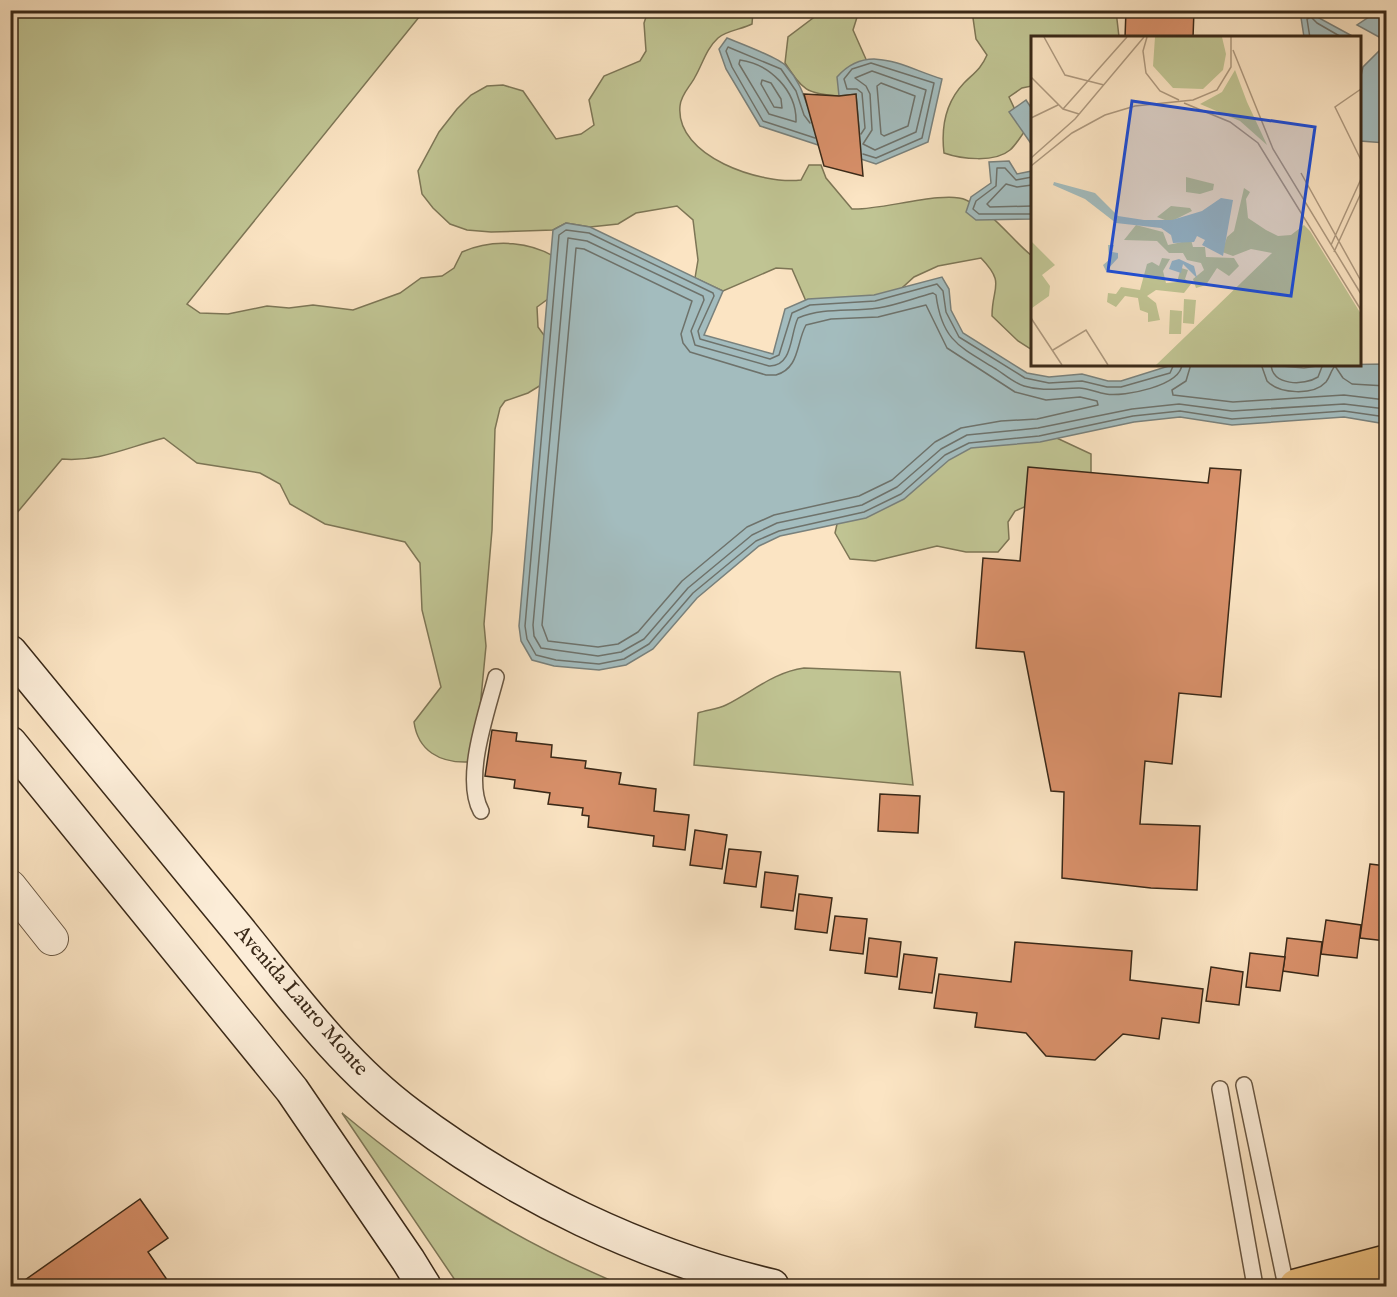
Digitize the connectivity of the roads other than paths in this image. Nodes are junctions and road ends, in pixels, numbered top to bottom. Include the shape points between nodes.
1 (10, 652) edge
2 (496, 677) dead end
3 (10, 743) edge
4 (482, 811) dead end
5 (10, 886) edge
6 (52, 939) dead end
7 (1244, 1085) dead end
8 (1220, 1089) dead end
9 (1386, 1262) edge
10 (424, 1287) edge
11 (772, 1287) edge
12 (1255, 1287) edge
13 (1286, 1287) edge
14 (1296, 1287) edge

1 - 11 street, Avenida Lauro Monte via 340,1051 409,1114 512,1182 580,1218 718,1274
2 - 4 lane via 479,743 475,796
3 - 10 street via 292,1090
5 - 6 street
7 - 13 lane
8 - 12 lane
9 - 14 highway

